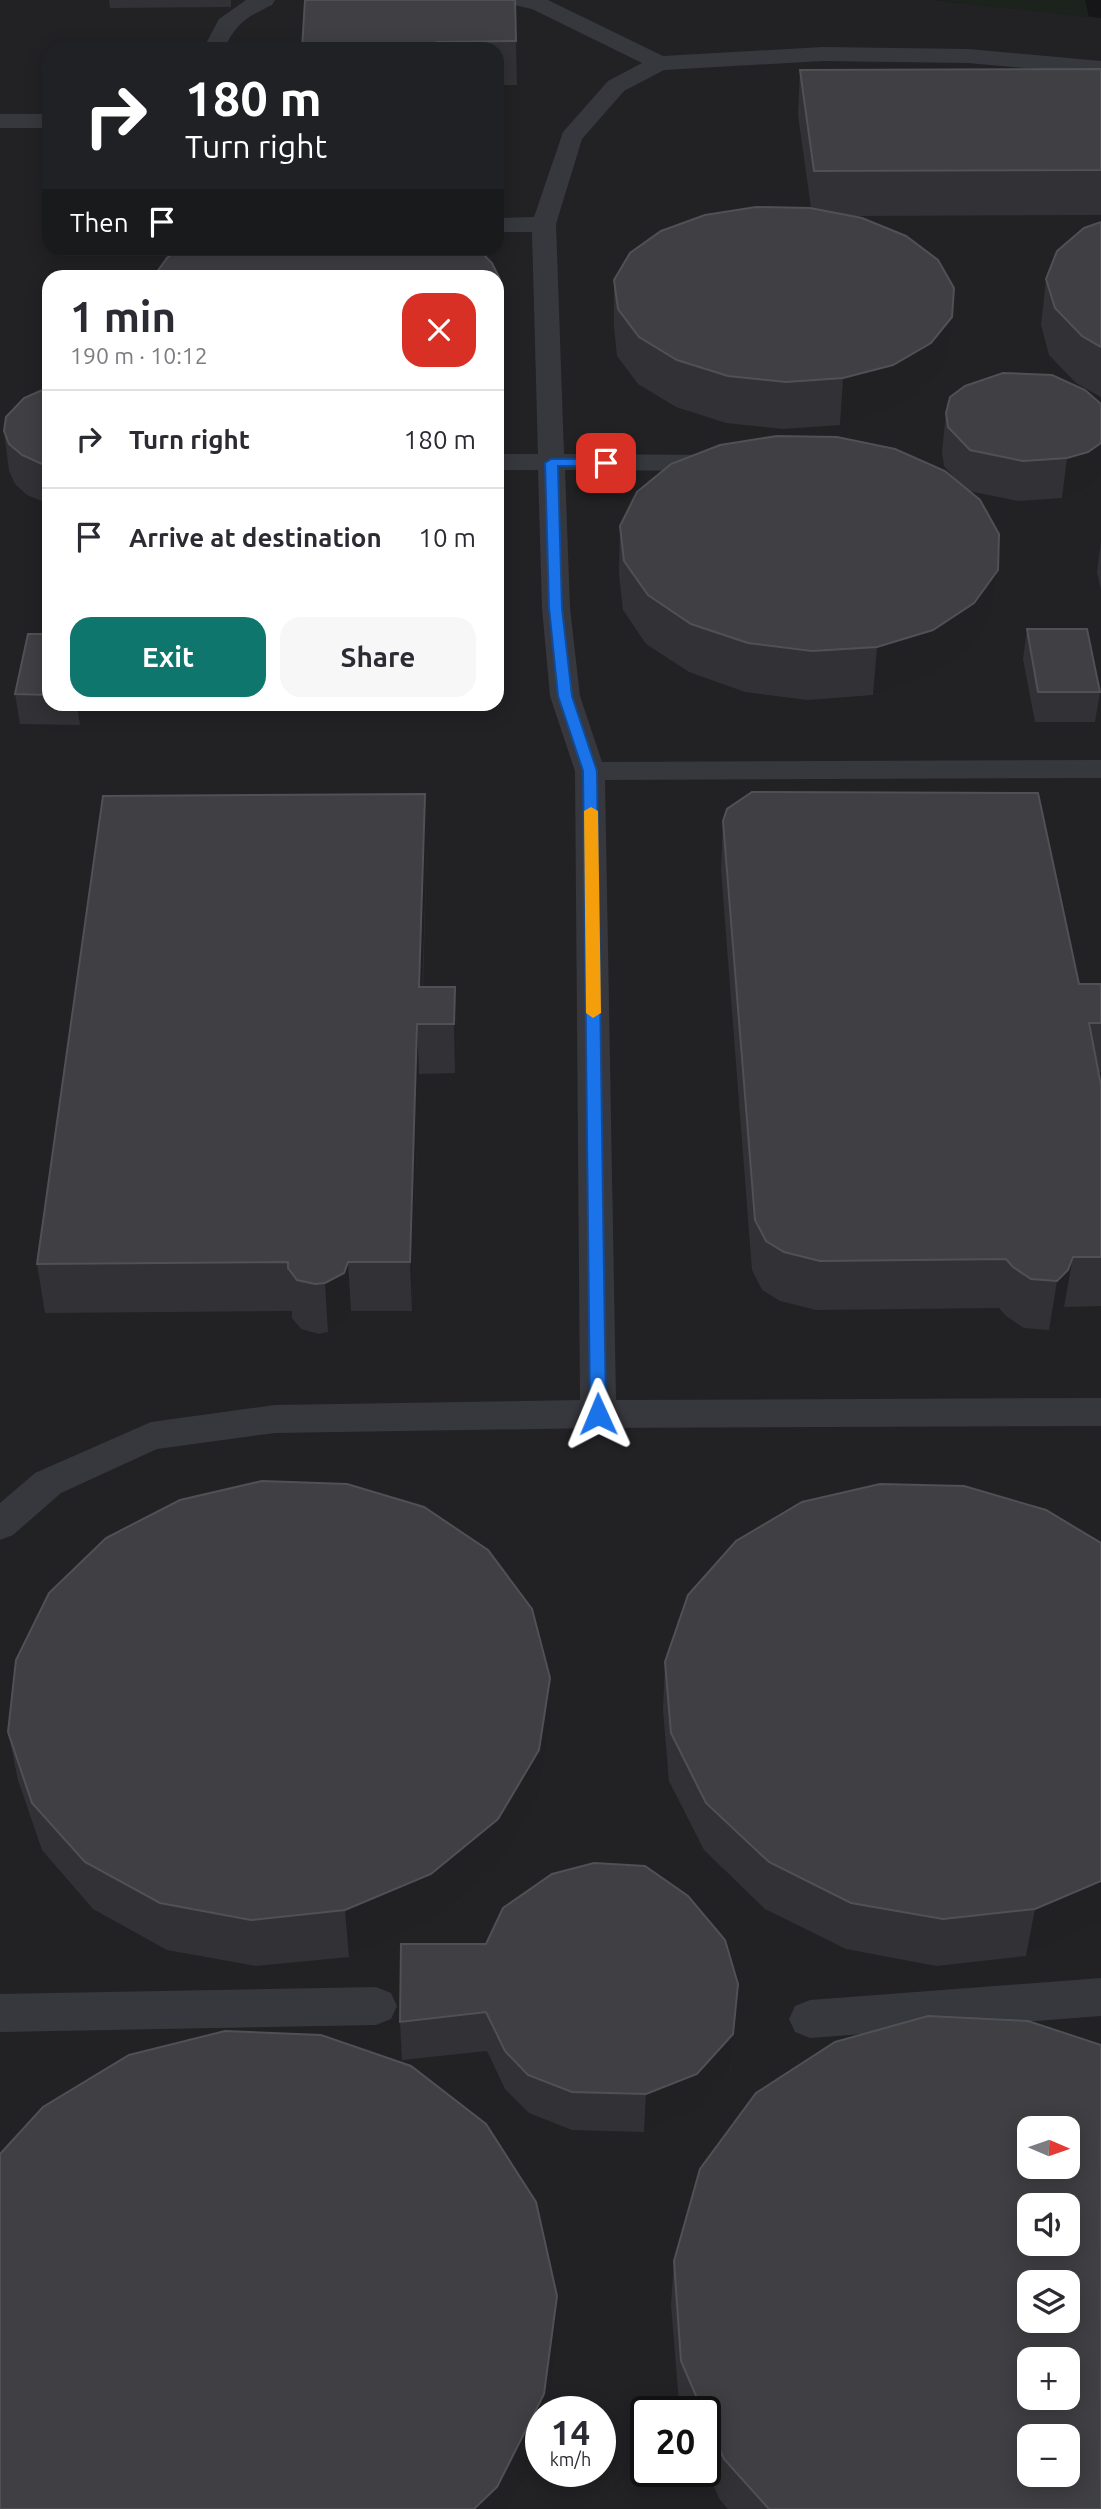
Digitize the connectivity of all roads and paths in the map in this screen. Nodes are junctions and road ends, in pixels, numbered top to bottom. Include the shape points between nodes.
1 (264, 0) edge
2 (522, 0) edge
3 (216, 42) edge
4 (659, 63) junction
5 (1101, 68) edge
6 (0, 121) edge
7 (42, 121) edge
8 (544, 224) junction
9 (504, 225) edge
10 (504, 462) edge
11 (551, 463) junction
12 (744, 463) edge
13 (1101, 769) edge
14 (590, 771) junction
15 (1101, 1412) edge
16 (598, 1414) junction
17 (0, 1525) edge
18 (1101, 1997) edge
19 (376, 2006) dead end
20 (0, 2013) edge
21 (810, 2019) dead end

1 - 3 lane via 235,13
2 - 4 lane via 540,4
4 - 5 lane via 823,54 941,55
4 - 8 lane via 616,86 571,137
6 - 7 lane
8 - 9 lane
8 - 11 lane
10 - 11 lane
11 - 12 lane
11 - 14 lane via 556,608 565,696
13 - 14 lane
14 - 16 lane
15 - 16 lane
16 - 17 lane via 275,1419 151,1436 48,1483
18 - 21 lane
19 - 20 lane

